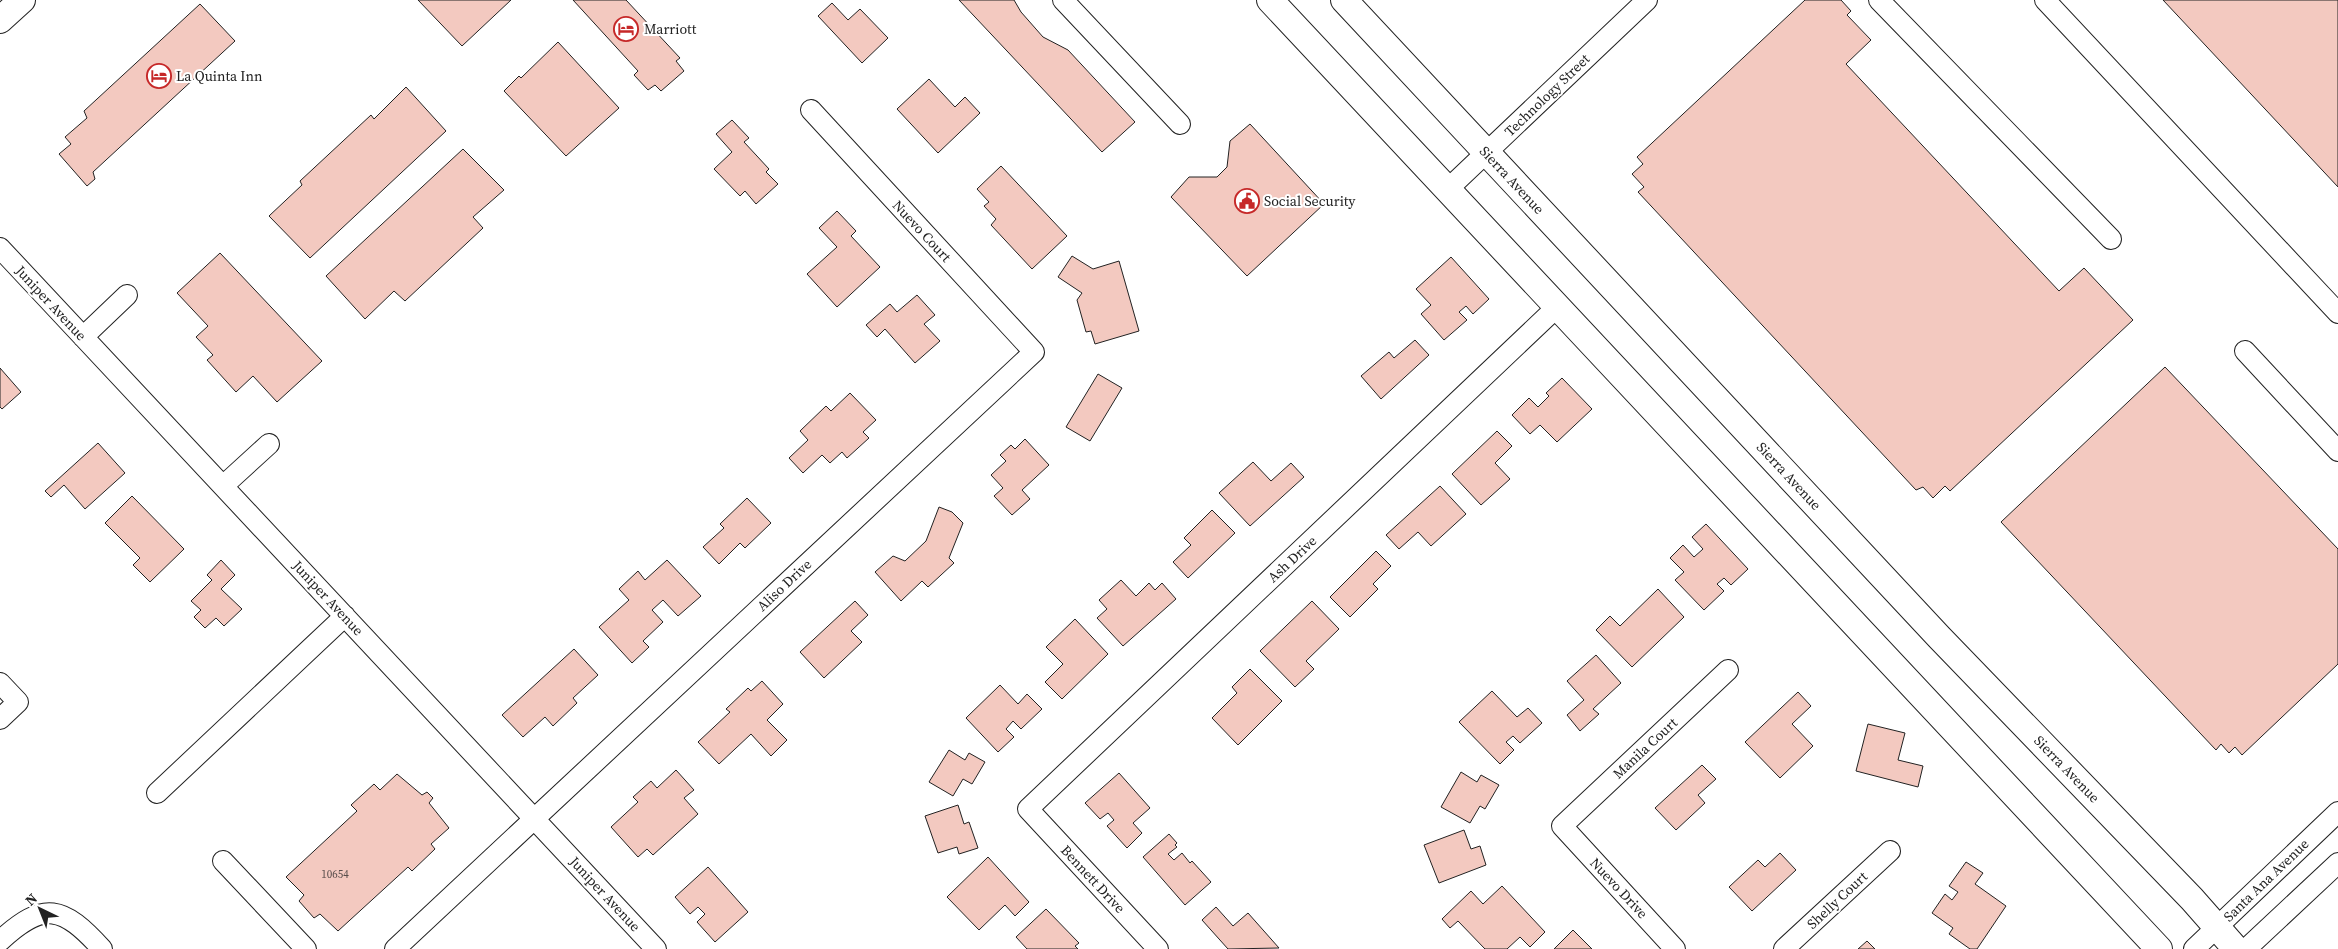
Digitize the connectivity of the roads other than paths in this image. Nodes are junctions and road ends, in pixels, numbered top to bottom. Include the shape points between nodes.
1 (22, 0) edge
2 (1063, 0) edge
3 (1270, 0) edge
4 (1344, 0) edge
5 (1647, 0) edge
6 (1879, 0) edge
7 (2045, 0) edge
8 (0, 20) edge
9 (811, 110) dead end
10 (1180, 124) dead end
11 (1486, 152) junction
12 (1448, 189) junction
13 (2111, 239) dead end
14 (0, 248) edge
15 (127, 294) dead end
16 (1557, 308) junction
17 (2338, 313) edge
18 (83, 336) junction
19 (2245, 351) dead end
20 (1034, 352) joint
21 (270, 444) dead end
22 (2338, 450) edge
23 (223, 486) junction
24 (345, 616) junction
25 (1728, 670) dead end
26 (0, 683) edge
27 (0, 719) edge
28 (157, 793) dead end
29 (1028, 810) joint
30 (2338, 812) edge
31 (534, 819) junction
32 (1562, 826) joint
33 (1890, 851) dead end
34 (222, 861) dead end
35 (2338, 863) edge
36 (2216, 928) junction
37 (0, 941) edge
38 (102, 949) edge
39 (306, 949) edge
40 (395, 949) edge
41 (656, 949) edge
42 (1158, 949) edge
43 (1675, 949) edge
44 (1784, 949) edge
45 (2159, 949) edge
46 (2194, 949) edge
47 (2236, 949) edge
48 (2246, 949) edge

1 - 8 main road
2 - 10 street
3 - 12 main road
4 - 11 main road, Sierra Avenue
5 - 11 street, Technology Street
6 - 13 street
7 - 17 street
9 - 20 street, Nuevo Court
11 - 12 street, Technology Street
11 - 36 main road, Sierra Avenue
12 - 16 main road
14 - 18 street, Juniper Avenue
15 - 18 street
16 - 29 street, Ash Drive
16 - 45 main road
18 - 23 street, Juniper Avenue
19 - 22 street
20 - 31 street, Aliso Drive
21 - 23 street
23 - 24 street, Juniper Avenue
24 - 28 street
24 - 31 street, Juniper Avenue
25 - 32 street, Manila Court
26 - 27 street via 18,702
29 - 42 street, Bennett Drive
30 - 36 street, Santa Ana Avenue
31 - 40 street, Aliso Drive
31 - 41 street, Juniper Avenue
32 - 43 street, Nuevo Drive
33 - 44 street, Shelly Court
34 - 39 street
35 - 48 street
36 - 46 street, Santa Ana Avenue
36 - 47 main road, Sierra Avenue
37 - 38 street via 29,918 45,912 67,917 82,927

